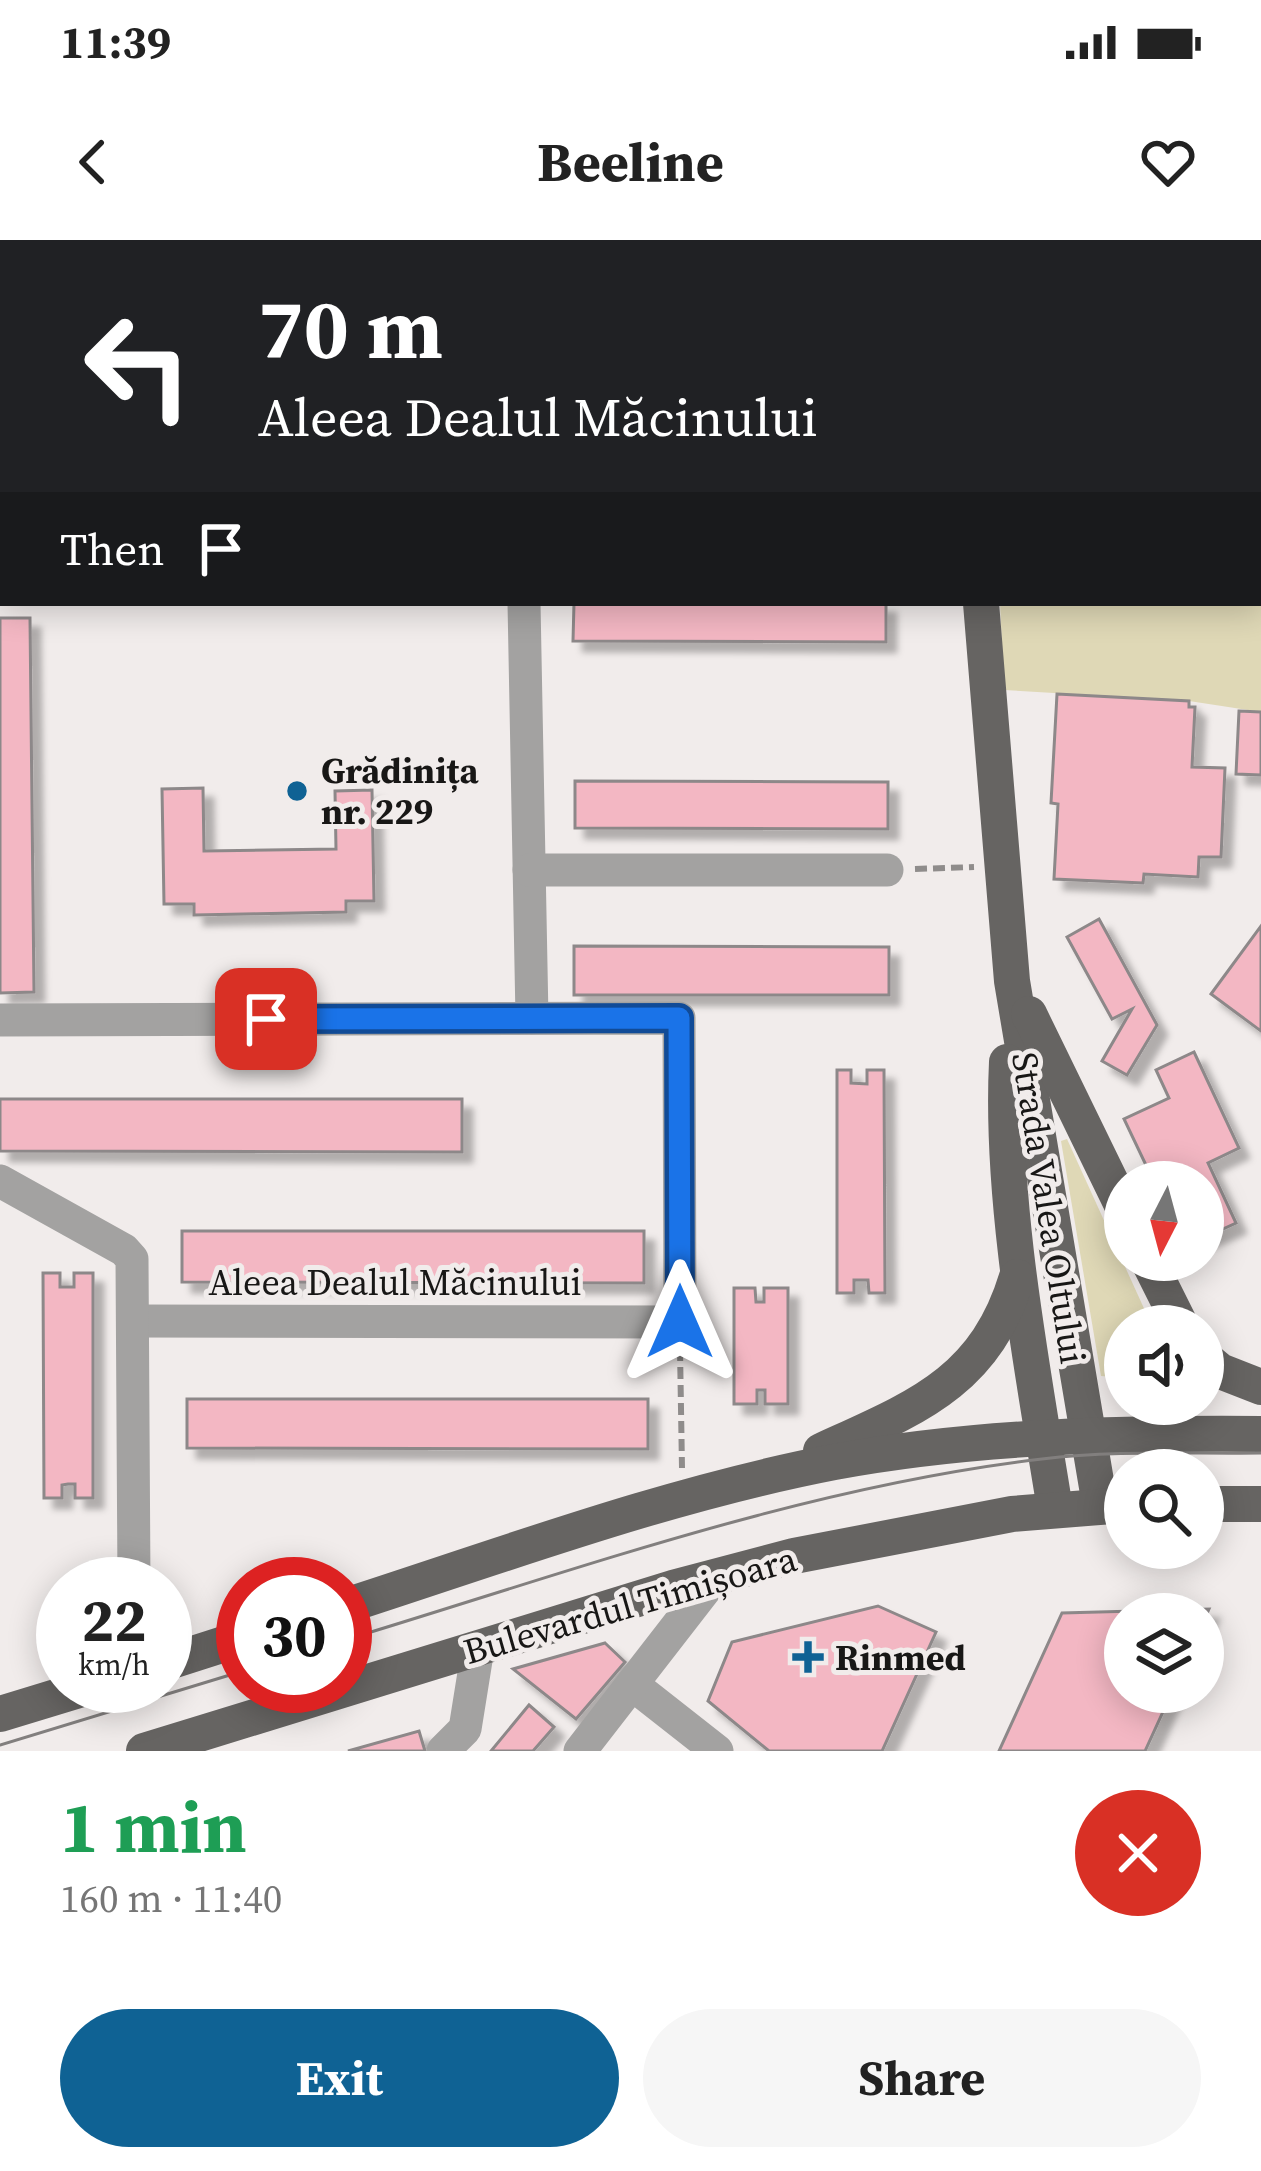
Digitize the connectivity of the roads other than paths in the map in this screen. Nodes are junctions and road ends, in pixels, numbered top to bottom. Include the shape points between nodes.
1 (524, 606) edge
2 (981, 606) edge
3 (530, 870) junction
4 (887, 870) road end
5 (1012, 981) junction
6 (532, 1018) junction
7 (0, 1020) edge
8 (1104, 1167) edge
9 (0, 1181) edge
10 (1020, 1268) junction
11 (135, 1321) junction
12 (1224, 1373) edge
13 (1261, 1387) edge
14 (1261, 1434) edge
15 (1087, 1435) junction
16 (1044, 1437) junction
17 (762, 1478) junction
18 (1104, 1483) edge
19 (1224, 1504) edge
20 (1261, 1504) edge
21 (1104, 1506) edge
22 (1055, 1509) junction
23 (134, 1557) edge
24 (716, 1577) junction
25 (372, 1597) edge
26 (478, 1648) junction
27 (633, 1685) junction
28 (36, 1703) edge
29 (0, 1714) edge
30 (171, 1748) edge
31 (443, 1751) edge
32 (580, 1751) edge
33 (717, 1751) edge

1 - 3 street
2 - 5 main road, Strada Valea Oltului
3 - 4 street
3 - 6 street
5 - 8 main road
5 - 10 main road, Strada Valea Oltului via 1007,1112
5 - 15 main road, Strada Valea Oltului
6 - 7 street
6 - 11 street, Aleea Dealul Măcinului via 679,1018 680,1322
9 - 11 street via 124,1250 135,1270
10 - 16 main road, Strada Valea Oltului
10 - 17 main road via 1001,1324 975,1362 918,1404
11 - 23 street
12 - 13 main road
14 - 15 main road
15 - 16 main road
15 - 18 main road, Strada Valea Oltului
16 - 17 main road via 916,1449
16 - 22 main road, Strada Valea Oltului
17 - 25 main road
19 - 20 main road
21 - 22 main road, Bulevardul Timișoara
22 - 24 main road, Bulevardul Timișoara via 898,1534
24 - 26 main road, Bulevardul Timișoara
24 - 27 street
26 - 30 main road, Bulevardul Timișoara
26 - 31 street via 465,1729
27 - 32 street
27 - 33 street
28 - 29 main road

